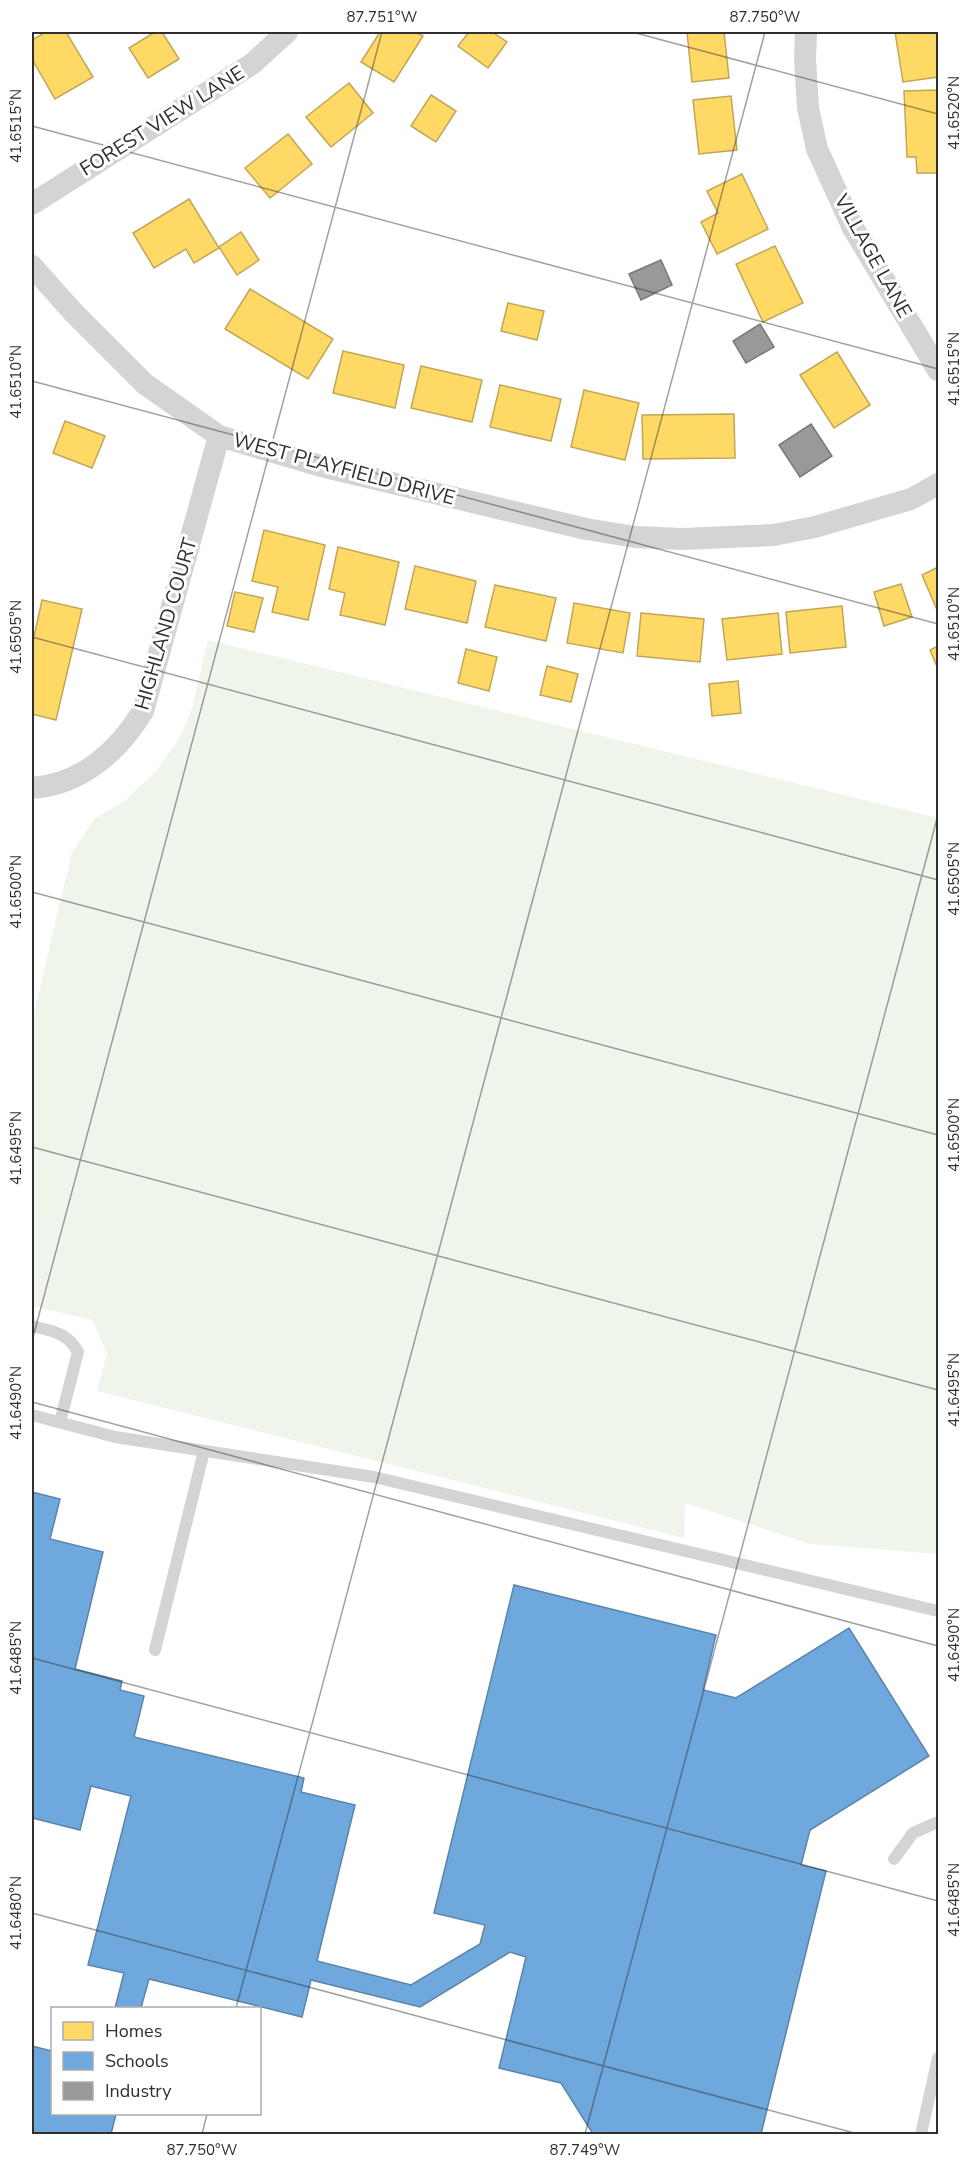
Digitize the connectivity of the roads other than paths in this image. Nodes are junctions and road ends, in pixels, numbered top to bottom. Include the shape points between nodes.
1 (287, 32) edge
2 (806, 32) edge
3 (32, 204) edge
4 (32, 266) edge
5 (939, 370) edge
6 (219, 436) junction
7 (939, 484) edge
8 (32, 788) edge
9 (32, 1326) edge
10 (32, 1415) edge
11 (60, 1422) junction
12 (204, 1451) junction
13 (939, 1611) edge
14 (155, 1650) dead end
15 (939, 1822) edge
16 (894, 1859) dead end
17 (939, 2058) edge
18 (921, 2134) edge

1 - 3 street, FOREST VIEW LANE via 252,64
2 - 5 street, VILLAGE LANE via 808,108 818,149 853,228
4 - 6 street, WEST PLAYFIELD DRIVE via 145,384
6 - 7 street, WEST PLAYFIELD DRIVE via 321,466 634,537 773,535 858,516 911,499
6 - 8 street, HIGHLAND COURT via 143,711 120,743 76,778
9 - 11 lane via 72,1340 78,1352
10 - 11 lane
11 - 12 lane via 115,1437
12 - 13 lane via 374,1478
12 - 14 lane
15 - 16 lane via 913,1833
17 - 18 lane

